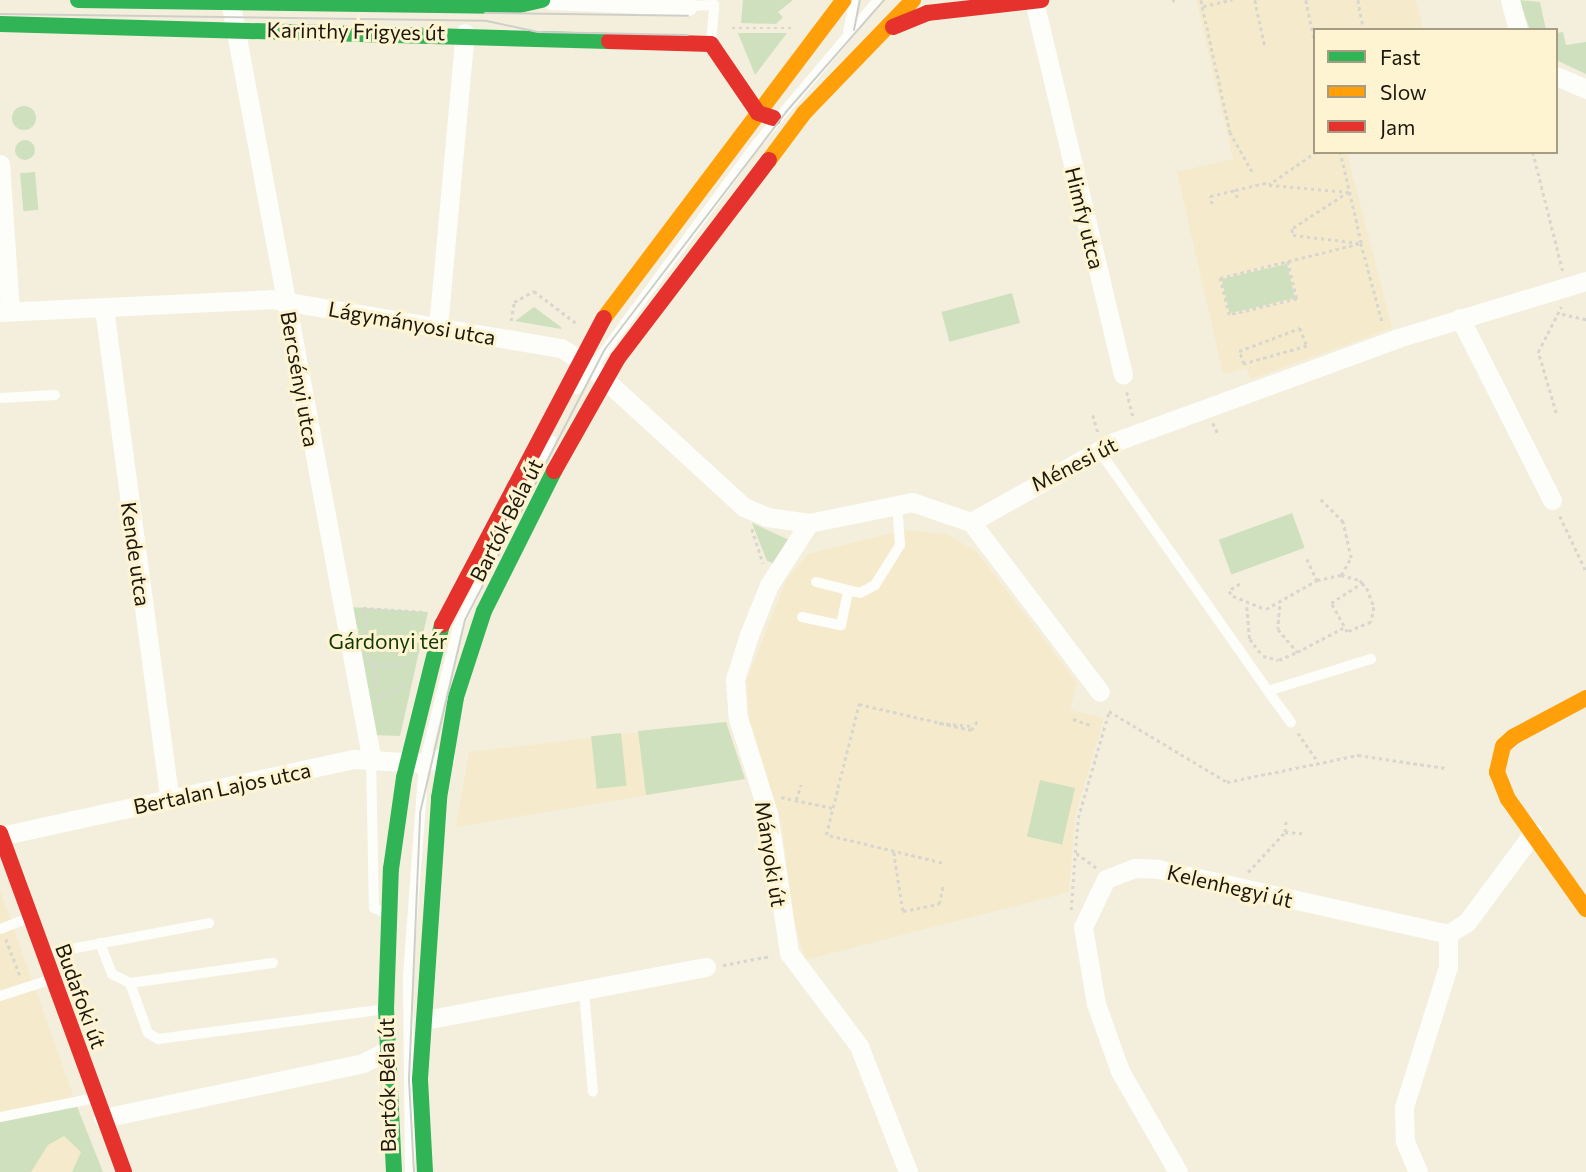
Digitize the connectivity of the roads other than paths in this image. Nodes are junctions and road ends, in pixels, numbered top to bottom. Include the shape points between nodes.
1 (78, 0) edge
2 (542, 0) edge
3 (551, 0) edge
4 (844, 0) edge
5 (855, 0) edge
6 (878, 0) edge
7 (913, 0) edge
8 (1035, 0) edge
9 (1510, 0) edge
10 (230, 1) edge
11 (718, 3) edge
12 (688, 6) joint
13 (0, 24) edge
14 (237, 28) junction
15 (1517, 28) edge
16 (465, 33) junction
17 (843, 41) junction
18 (869, 41) junction
19 (711, 44) junction
20 (1558, 77) edge
21 (1586, 89) edge
22 (774, 90) junction
23 (758, 113) junction
24 (780, 115) junction
25 (801, 116) junction
26 (787, 134) junction
27 (755, 146) junction
28 (0, 163) edge
29 (1586, 281) edge
30 (287, 302) junction
31 (104, 308) junction
32 (5, 312) edge
33 (1460, 318) junction
34 (438, 327) junction
35 (590, 367) junction
36 (1123, 375) road end
37 (55, 396) dead end
38 (0, 398) edge
39 (1098, 441) junction
40 (1552, 500) road end
41 (897, 502) junction
42 (971, 522) junction
43 (809, 523) junction
44 (816, 582) dead end
45 (849, 591) junction
46 (802, 617) dead end
47 (451, 648) junction
48 (432, 653) junction
49 (1371, 659) dead end
50 (1268, 691) junction
51 (1100, 692) dead end
52 (456, 697) junction
53 (1586, 698) edge
54 (1291, 723) road end
55 (371, 756) junction
56 (445, 757) junction
57 (416, 762) junction
58 (170, 800) junction
59 (1533, 833) junction
60 (0, 835) edge
61 (1586, 909) edge
62 (389, 914) junction
63 (31, 918) junction
64 (209, 923) dead end
65 (1, 928) edge
66 (1448, 934) junction
67 (100, 943) junction
68 (44, 954) junction
69 (273, 963) dead end
70 (706, 967) road end
71 (52, 979) junction
72 (130, 983) junction
73 (584, 992) junction
74 (0, 996) edge
75 (386, 1009) junction
76 (425, 1020) junction
77 (387, 1051) junction
78 (593, 1091) dead end
79 (95, 1098) junction
80 (0, 1117) edge
81 (103, 1118) junction
82 (124, 1172) edge
83 (394, 1172) edge
84 (410, 1172) edge
85 (425, 1172) edge
86 (908, 1172) edge
87 (1178, 1172) edge
88 (1418, 1172) edge

1 - 10 main road, Karinthy Frigyes út
2 - 10 main road, Karinthy Frigyes út via 514,6
3 - 12 street
4 - 22 main road, Bartók Béla út
5 - 17 lane
6 - 17 lane, Bartók Béla út
7 - 18 main road, Bartók Béla út
8 - 18 main road via 927,12
8 - 36 street, Himfy utca
9 - 15 street
10 - 14 street, Bercsényi utca
11 - 12 lane
11 - 19 lane
13 - 14 main road, Karinthy Frigyes út
14 - 16 main road, Karinthy Frigyes út
14 - 30 street, Bercsényi utca
16 - 19 main road, Karinthy Frigyes út via 543,43
16 - 34 street
17 - 24 lane, Bartók Béla út
18 - 25 main road, Bartók Béla út
19 - 23 main road
20 - 21 street
22 - 23 main road, Bartók Béla út
22 - 24 lane
23 - 24 main road
23 - 27 lane
23 - 35 main road, Bartók Béla út
24 - 25 main road
24 - 27 lane, Bartók Béla út
25 - 26 main road, Bartók Béla út
26 - 27 lane
26 - 35 main road, Bartók Béla út
27 - 35 lane, Bartók Béla út
28 - 32 street
29 - 33 street, Ménesi út
30 - 31 street, Lágymányosi utca
30 - 34 street, Lágymányosi utca
30 - 55 street, Bercsényi utca via 338,607 355,657
31 - 32 street, Lágymányosi utca
31 - 58 street, Kende utca
33 - 39 street, Ménesi út via 1138,434
33 - 40 street
34 - 35 street, Lágymányosi utca
35 - 43 street via 744,507 787,523
35 - 47 lane, Bartók Béla út
35 - 48 main road, Bartók Béla út via 458,588
35 - 52 main road, Bartók Béla út via 484,611
37 - 38 lane
39 - 42 street, Ménesi út
39 - 50 lane
41 - 42 street via 928,504
41 - 43 street
41 - 45 lane via 896,556 875,585
42 - 51 street
43 - 86 street, Mányoki út via 769,585 735,679 743,740 773,838 789,953 859,1046
44 - 45 lane
45 - 46 lane via 841,625
47 - 48 main road
47 - 52 main road via 458,662
47 - 57 lane, Bartók Béla út
48 - 57 main road, Bartók Béla út
49 - 50 lane
50 - 54 lane
52 - 56 main road, Bartók Béla út
53 - 59 main road via 1513,737 1499,755 1502,790
55 - 57 street, Bertalan Lajos utca
55 - 58 street, Bertalan Lajos utca
55 - 62 lane via 374,908
56 - 57 street, Bertalan Lajos utca
56 - 76 main road, Bartók Béla út
57 - 62 main road, Bartók Béla út
57 - 84 lane, Bartók Béla út via 408,962
58 - 60 street, Bertalan Lajos utca
59 - 61 main road
59 - 66 street via 1466,922
60 - 63 main road, Budafoki út
62 - 75 main road, Bartók Béla út
63 - 65 lane
63 - 68 main road, Budafoki út
64 - 67 lane
66 - 87 street, Kelenhegyi út via 1146,868 1106,879 1083,927 1107,1042
66 - 88 street via 1448,967 1404,1107 1405,1141
67 - 68 lane
67 - 72 lane via 112,974
68 - 71 main road, Budafoki út
69 - 72 lane
70 - 73 street
71 - 74 lane
71 - 79 main road, Budafoki út
72 - 75 lane via 149,1033 158,1039
73 - 76 street
73 - 78 lane
75 - 77 main road, Bartók Béla út
76 - 85 main road, Bartók Béla út
77 - 81 street via 363,1063
77 - 83 main road, Bartók Béla út
79 - 80 lane
79 - 81 main road, Budafoki út
81 - 82 main road, Budafoki út

